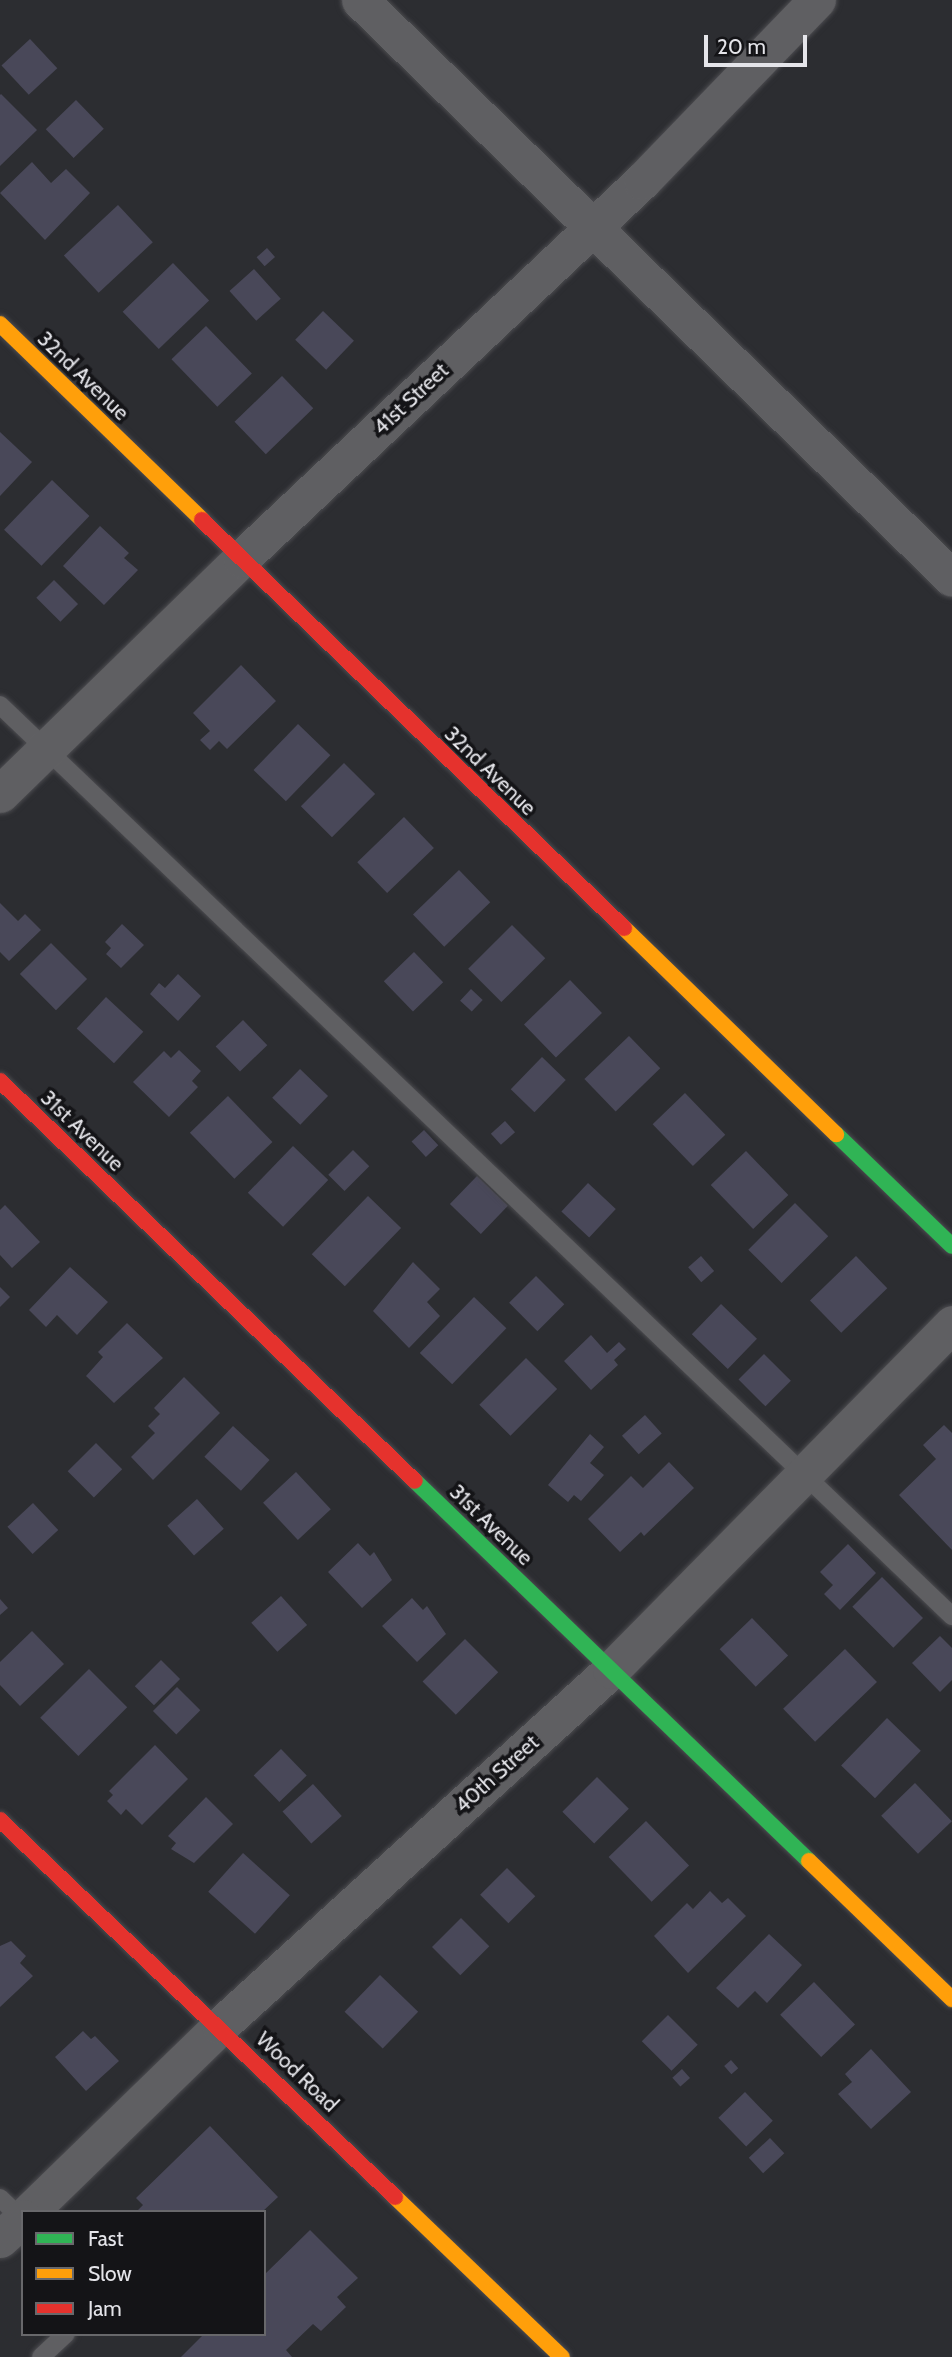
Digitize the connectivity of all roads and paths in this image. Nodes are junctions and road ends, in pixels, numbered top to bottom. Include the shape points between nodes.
1 (360, 0) edge
2 (817, 0) edge
3 (593, 227) junction
4 (0, 324) edge
5 (241, 559) junction
6 (952, 578) edge
7 (0, 705) edge
8 (46, 750) junction
9 (0, 794) edge
10 (0, 1081) edge
11 (952, 1246) edge
12 (952, 1324) edge
13 (806, 1473) junction
14 (952, 1616) edge
15 (611, 1670) junction
16 (0, 1820) edge
17 (952, 1998) edge
18 (219, 2026) junction
19 (0, 2198) edge
20 (35, 2210) edge
21 (17, 2228) edge
22 (64, 2336) edge
23 (41, 2357) edge
24 (562, 2357) edge

1 - 3 street
2 - 3 street, 41st Street
3 - 5 street, 41st Street
3 - 6 street
4 - 5 street, 32nd Avenue
5 - 8 street, 41st Street
5 - 11 street, 32nd Avenue
7 - 8 lane
8 - 9 street, 41st Street
8 - 13 lane
10 - 15 street, 31st Avenue
12 - 13 street, 40th Street
13 - 14 lane
13 - 15 street, 40th Street
15 - 17 street, 31st Avenue
15 - 18 street, 40th Street
16 - 18 street, Wood Road
18 - 20 street, 40th Street
18 - 24 street, Wood Road
19 - 21 lane
22 - 23 lane

